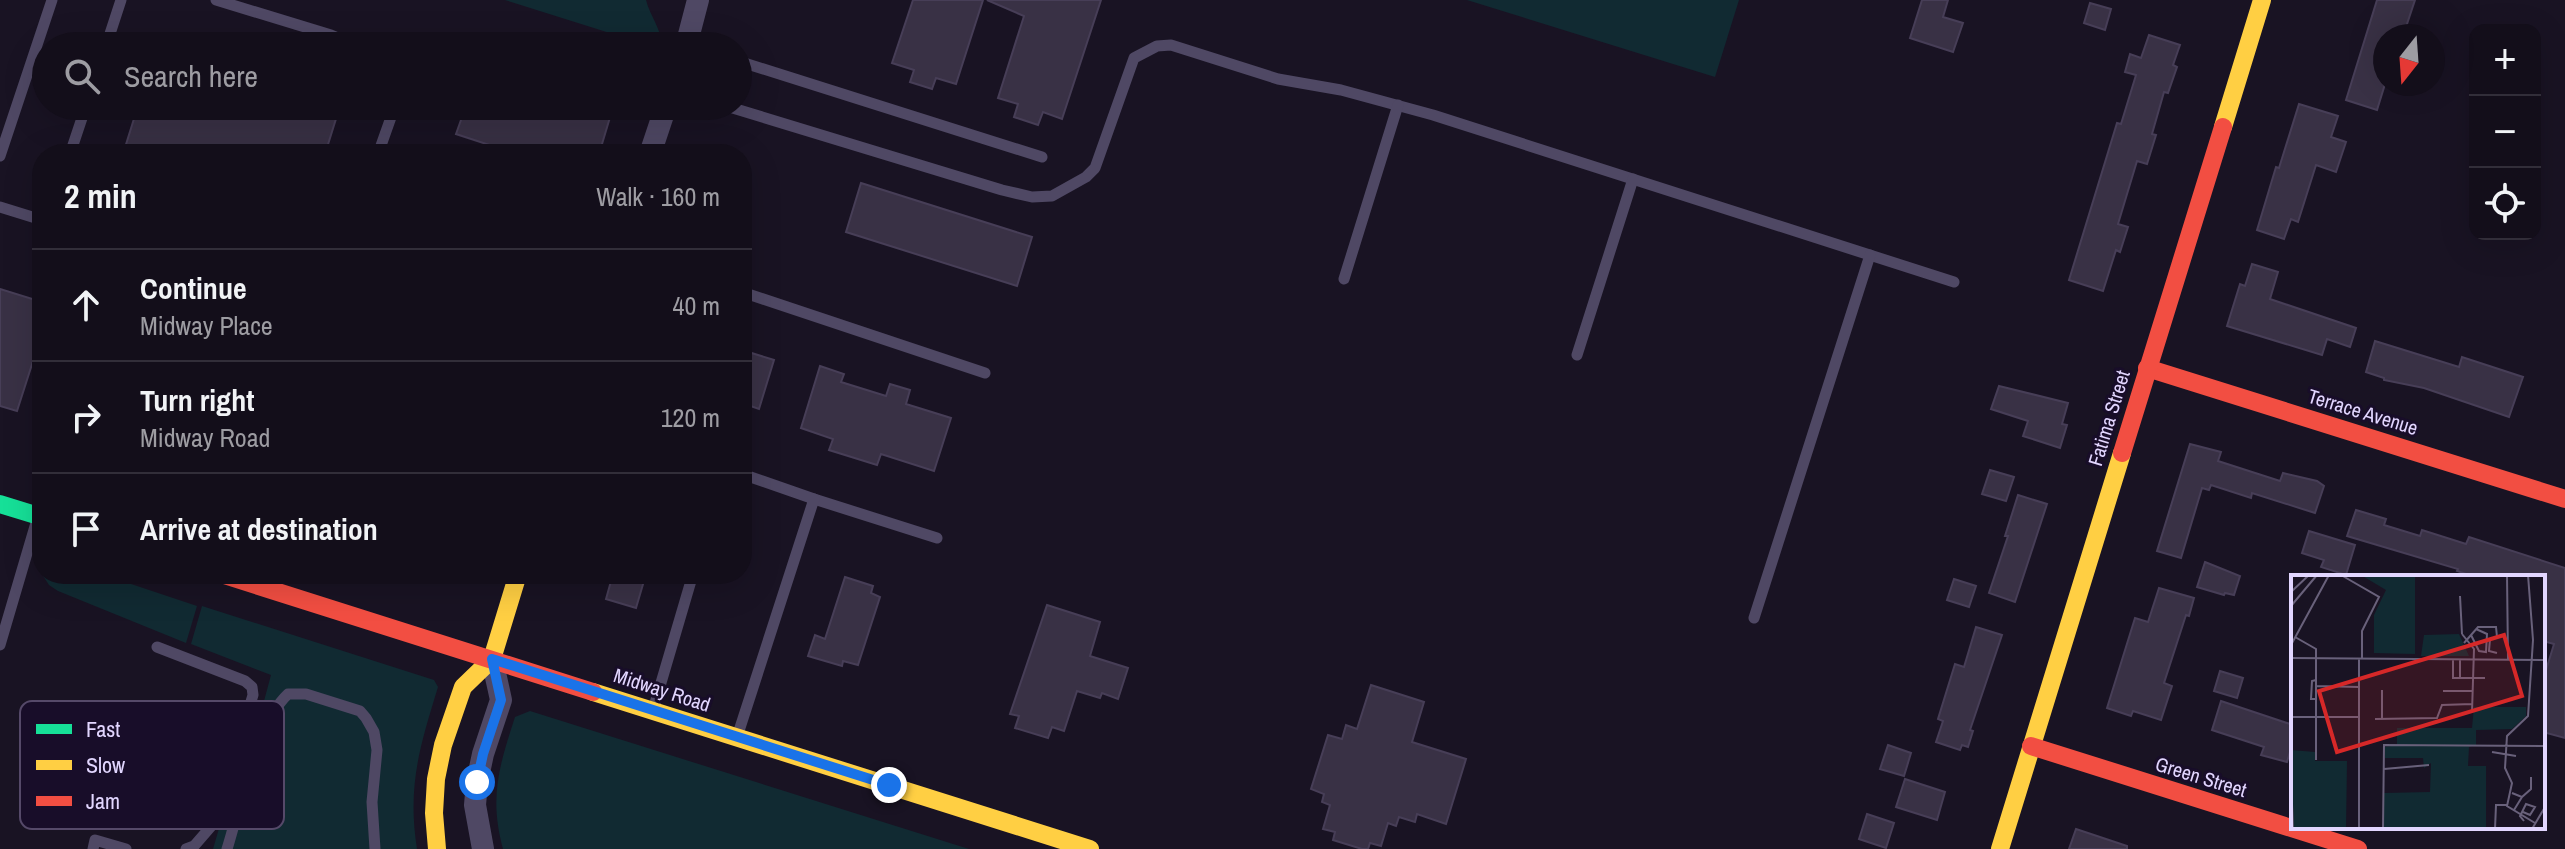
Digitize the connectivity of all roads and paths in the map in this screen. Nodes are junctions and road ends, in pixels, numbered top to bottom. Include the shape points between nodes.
1 (52, 0) edge
2 (121, 0) edge
3 (216, 0) edge
4 (698, 0) edge
5 (2262, 0) edge
6 (41, 32) edge
7 (111, 32) edge
8 (321, 32) edge
9 (690, 32) edge
10 (32, 60) edge
11 (752, 65) edge
12 (1398, 105) junction
13 (752, 114) edge
14 (81, 120) edge
15 (390, 120) edge
16 (657, 120) edge
17 (73, 144) edge
18 (382, 144) edge
19 (652, 144) edge
20 (0, 156) edge
21 (1042, 157) dead end
22 (1633, 179) junction
23 (0, 207) edge
24 (32, 217) edge
25 (1870, 255) junction
26 (1344, 279) dead end
27 (1954, 282) dead end
28 (752, 295) edge
29 (1577, 355) dead end
30 (2147, 368) junction
31 (985, 373) dead end
32 (752, 477) edge
33 (814, 499) junction
34 (2565, 499) edge
35 (0, 504) edge
36 (32, 514) edge
37 (937, 538) dead end
38 (32, 542) edge
39 (253, 584) edge
40 (515, 584) edge
41 (690, 584) edge
42 (1754, 618) dead end
43 (0, 645) edge
44 (157, 647) dead end
45 (492, 659) junction
46 (251, 701) edge
47 (280, 701) edge
48 (652, 710) junction
49 (737, 737) junction
50 (2031, 746) junction
51 (2291, 828) edge
52 (209, 829) edge
53 (233, 829) edge
54 (2295, 829) edge
55 (94, 844) edge
56 (126, 849) edge
57 (186, 849) edge
58 (227, 849) edge
59 (375, 849) edge
60 (437, 849) edge
61 (483, 849) edge
62 (1090, 849) edge
63 (2000, 849) edge
64 (2358, 849) edge

1 - 6 lane
2 - 7 lane
3 - 8 lane
4 - 9 street
5 - 30 street, Fatima Street
10 - 20 lane
11 - 21 lane
12 - 13 lane via 1278,79 1171,45 1157,46 1134,58 1095,168 1052,196 1032,197
12 - 22 lane
12 - 26 lane
14 - 17 lane
15 - 18 lane
16 - 19 street
22 - 25 lane
22 - 29 lane
23 - 24 lane
25 - 27 lane
25 - 42 lane
28 - 31 lane
30 - 34 street, Terrace Avenue
30 - 50 street, Fatima Street
32 - 33 lane
33 - 37 lane
33 - 49 lane
35 - 36 street
38 - 43 lane
39 - 45 street, Midway Road
40 - 45 street
41 - 48 lane
44 - 46 lane via 245,681 252,687
45 - 48 street, Midway Road
45 - 60 street via 463,687 443,745 434,813
45 - 61 street via 501,700 477,782 475,805
47 - 59 lane via 288,694 306,694 360,711 366,718 377,750
48 - 49 street, Midway Road
49 - 62 street, Midway Road
50 - 51 street, Green Street
50 - 63 street, Fatima Street
52 - 57 lane
53 - 58 lane
54 - 64 street, Green Street
55 - 56 lane

